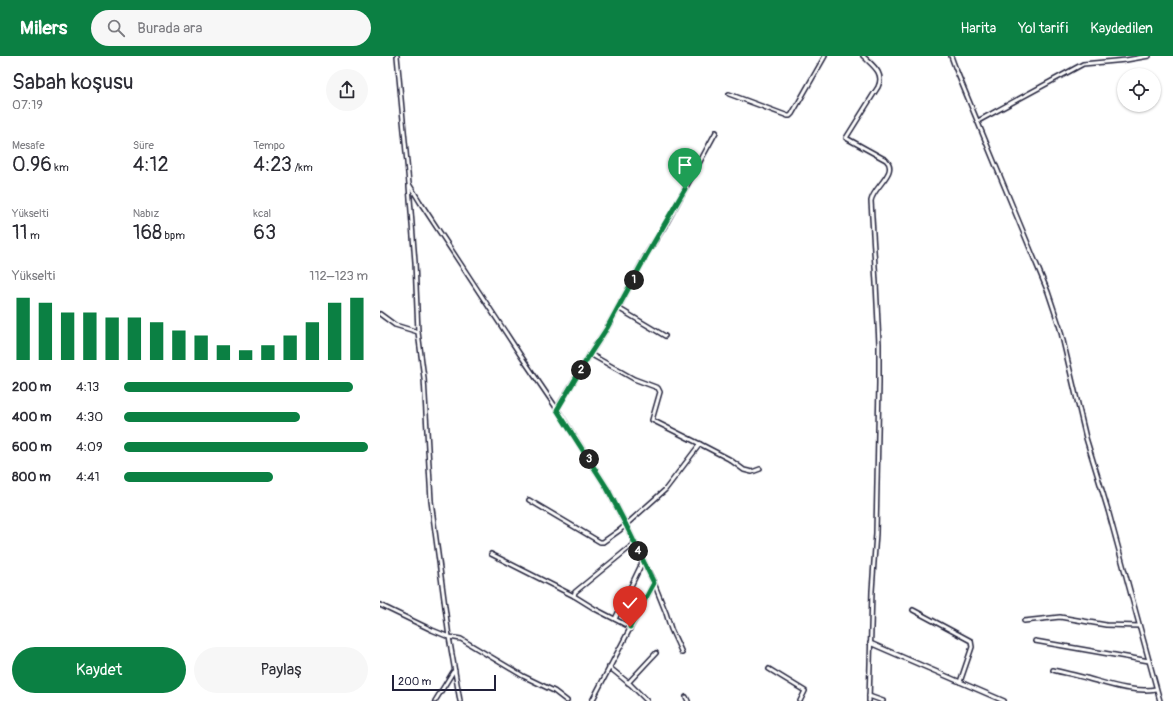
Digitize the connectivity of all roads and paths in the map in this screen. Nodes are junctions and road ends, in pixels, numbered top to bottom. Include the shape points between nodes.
1 (396, 56) edge
2 (825, 56) edge
3 (864, 56) edge
4 (952, 56) edge
5 (1149, 56) edge
6 (729, 94) dead end
7 (978, 121) junction
8 (716, 132) dead end
9 (409, 184) junction
10 (618, 308) junction
11 (380, 314) edge
12 (418, 332) junction
13 (666, 336) dead end
14 (590, 354) junction
15 (557, 410) junction
16 (700, 444) junction
17 (760, 469) dead end
18 (529, 500) dead end
19 (626, 525) junction
20 (634, 543) junction
21 (491, 554) dead end
22 (644, 561) junction
23 (654, 583) junction
24 (574, 596) junction
25 (380, 605) edge
26 (913, 610) dead end
27 (615, 619) junction
28 (1024, 621) dead end
29 (1139, 626) junction
30 (630, 627) junction
31 (449, 637) junction
32 (1035, 641) dead end
33 (870, 643) junction
34 (656, 652) dead end
35 (682, 653) dead end
36 (1149, 661) junction
37 (609, 667) junction
38 (769, 669) dead end
39 (1053, 670) dead end
40 (455, 671) junction
41 (960, 682) junction
42 (628, 683) junction
43 (1156, 689) junction
44 (869, 696) junction
45 (435, 701) edge
46 (460, 701) edge
47 (567, 701) edge
48 (592, 701) edge
49 (647, 701) edge
50 (800, 701) edge
51 (869, 701) edge
52 (884, 701) edge
53 (1004, 701) edge
54 (1160, 701) edge

1 - 9 street
2 - 6 street via 790,116
3 - 33 street via 879,73 880,82 846,138 889,162 890,168 871,201 879,383 876,533
4 - 7 street
5 - 7 street via 1083,64
7 - 29 street via 1048,292 1060,328 1086,438
8 - 10 street
9 - 12 street via 416,262
9 - 15 street
10 - 13 street
10 - 14 street
11 - 12 street via 395,325
12 - 31 street via 424,378 431,501
14 - 15 street
14 - 16 street via 634,379 658,388 660,392 652,420
15 - 19 street via 607,488
16 - 17 street via 744,470 752,472
16 - 19 street via 665,490
18 - 19 street via 601,542
19 - 20 street
20 - 22 street
20 - 24 street
21 - 24 street
22 - 23 street
22 - 27 street
23 - 30 street
23 - 35 street
24 - 27 street
25 - 31 street
26 - 41 street via 970,641 972,647
27 - 30 street
28 - 29 street via 1060,617 1106,625
29 - 36 street
30 - 37 street
31 - 40 street
31 - 47 street via 461,639 523,676 554,690
32 - 36 street
33 - 41 street
33 - 44 street
34 - 42 street
36 - 43 street
37 - 42 street
37 - 48 street
38 - 50 street via 805,691
39 - 43 street via 1112,685 1143,690
40 - 45 street
40 - 46 street
41 - 53 street
42 - 49 street
43 - 54 street
44 - 51 street
44 - 52 street

